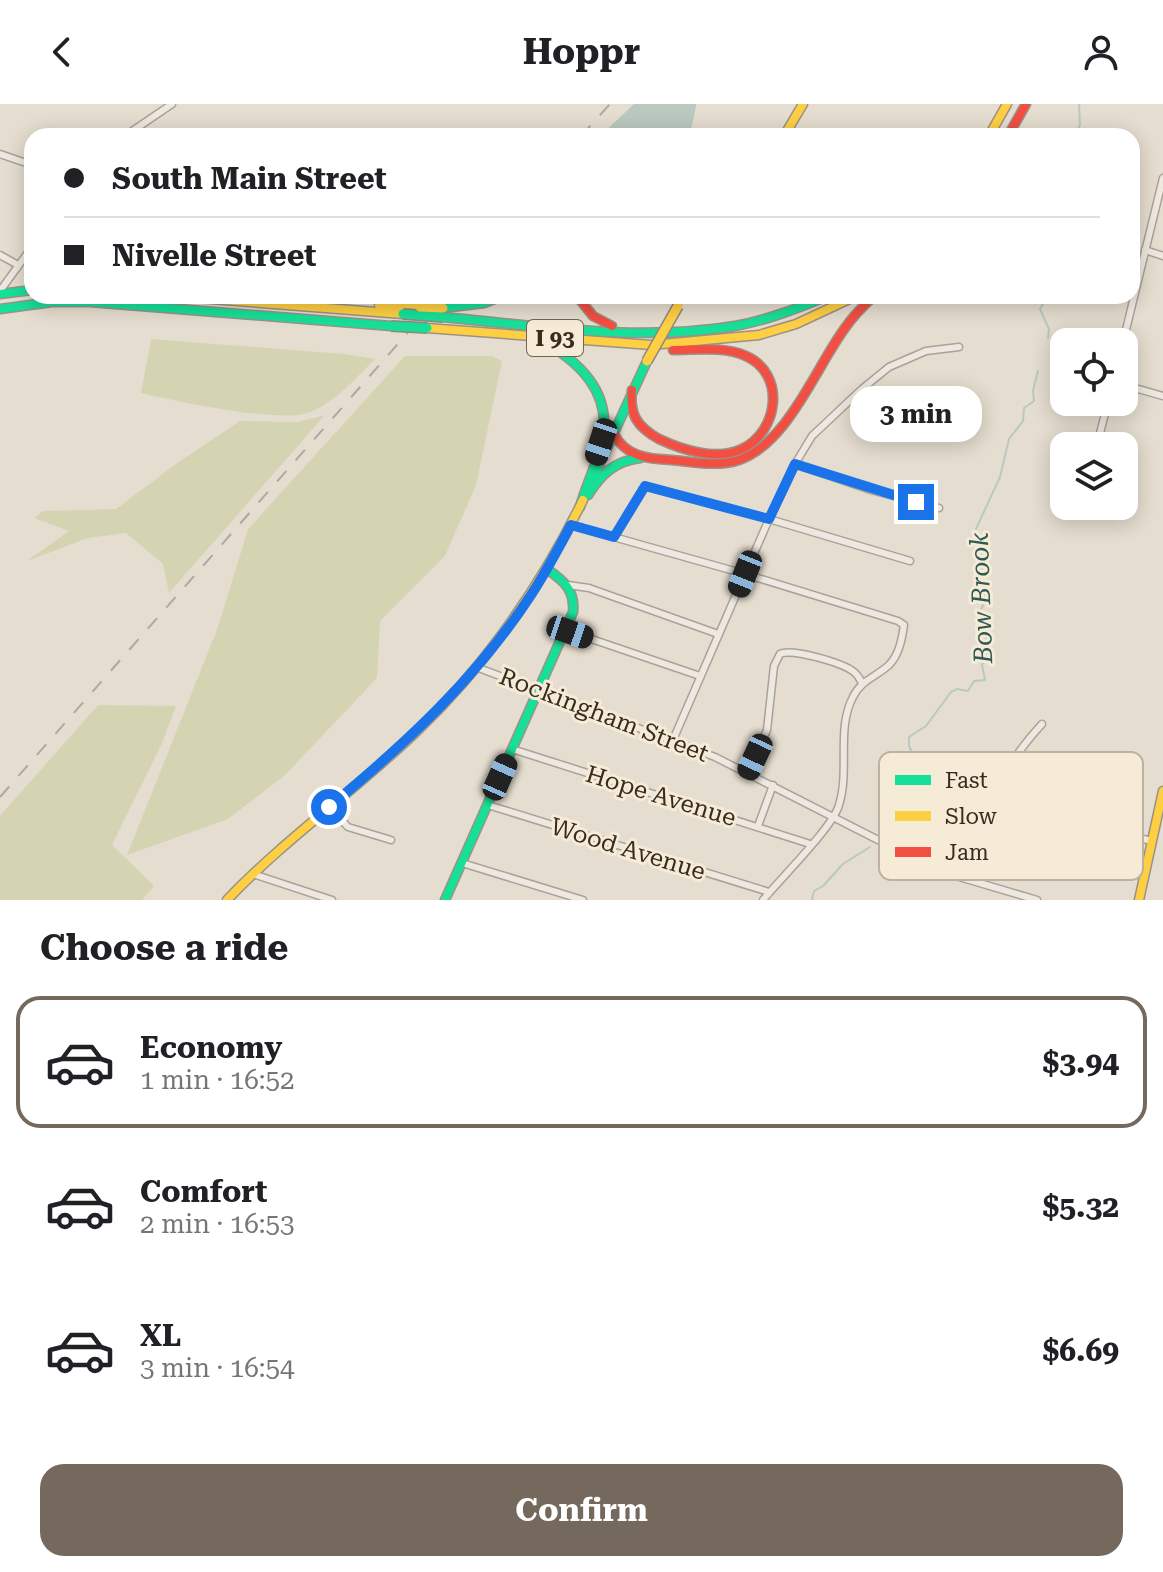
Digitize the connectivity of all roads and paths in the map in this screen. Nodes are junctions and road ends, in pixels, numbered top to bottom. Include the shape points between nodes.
1 (172, 104) edge
2 (803, 104) edge
3 (1007, 104) edge
4 (1026, 104) edge
5 (137, 128) edge
6 (789, 128) edge
7 (994, 128) edge
8 (1012, 128) edge
9 (0, 154) edge
10 (24, 162) edge
11 (1163, 178) edge
12 (1145, 250) junction
13 (0, 255) edge
14 (1163, 256) edge
15 (24, 257) edge
16 (18, 265) junction
17 (1140, 271) edge
18 (24, 291) edge
19 (0, 292) edge
20 (35, 304) edge
21 (115, 304) edge
22 (272, 304) edge
23 (371, 304) edge
24 (479, 304) edge
25 (582, 304) edge
26 (679, 304) edge
27 (807, 304) edge
28 (839, 304) edge
29 (867, 304) edge
30 (1132, 304) edge
31 (0, 309) edge
32 (443, 312) junction
33 (1126, 328) edge
34 (662, 333) junction
35 (534, 336) junction
36 (651, 345) junction
37 (959, 347) dead end
38 (1138, 389) edge
39 (632, 390) junction
40 (1163, 396) edge
41 (614, 434) junction
42 (645, 458) junction
43 (795, 464) junction
44 (580, 507) junction
45 (939, 508) dead end
46 (769, 519) junction
47 (571, 525) junction
48 (614, 537) junction
49 (910, 561) dead end
50 (547, 569) junction
51 (745, 574) junction
52 (568, 585) junction
53 (565, 630) junction
54 (718, 634) junction
55 (476, 667) junction
56 (700, 676) junction
57 (862, 683) junction
58 (538, 690) junction
59 (1042, 724) dead end
60 (673, 740) junction
61 (512, 749) junction
62 (1020, 752) edge
63 (748, 772) junction
64 (773, 785) junction
65 (1163, 791) edge
66 (488, 805) junction
67 (329, 807) junction
68 (835, 817) junction
69 (758, 826) junction
70 (1143, 839) edge
71 (391, 840) dead end
72 (879, 840) edge
73 (1152, 841) junction
74 (810, 844) junction
75 (462, 863) junction
76 (253, 874) junction
77 (969, 880) edge
78 (769, 892) junction
79 (227, 900) edge
80 (332, 900) edge
81 (445, 900) edge
82 (583, 900) edge
83 (763, 900) edge
84 (1037, 900) edge
85 (1139, 900) edge

1 - 5 street
2 - 6 main road
3 - 7 main road
4 - 8 main road
9 - 10 street
11 - 12 street
12 - 14 street
12 - 17 street
13 - 16 street
15 - 16 street
16 - 19 street
18 - 19 main road
20 - 31 main road, I 93, bridge
21 - 35 main road, I 93, bridge
22 - 32 main road, I 93, bridge
23 - 32 main road, bridge
24 - 32 main road
25 - 34 main road via 605,324
26 - 39 main road, bridge
27 - 34 main road, I 93 via 763,321
28 - 36 main road, I 93 via 759,335
29 - 42 main road via 842,331 763,448 727,462
30 - 33 street
32 - 34 main road, I 93
35 - 36 main road, I 93
35 - 44 main road via 578,363 600,395 603,432
36 - 39 main road via 729,352 753,360 771,384 770,419 762,433 740,449 690,450 639,425 630,411
37 - 43 street via 926,351 889,367 812,436
38 - 40 street
39 - 41 main road
41 - 42 main road via 625,451
41 - 44 main road
42 - 44 main road via 607,469
43 - 45 street
43 - 46 street
44 - 47 main road
46 - 48 street via 645,486
46 - 49 street
46 - 51 street
47 - 48 street
47 - 50 main road
48 - 51 street
50 - 52 main road
50 - 55 main road
51 - 54 street
51 - 57 street via 904,625 891,663
52 - 53 main road via 574,605
52 - 54 street
53 - 56 street
53 - 58 main road
54 - 56 street
55 - 58 street, Rockingham Street
55 - 67 main road via 420,729
56 - 60 street
57 - 63 street via 848,668 792,651 780,654 767,730
57 - 68 street via 847,712 844,783
58 - 60 street, Rockingham Street
58 - 61 main road
59 - 62 street
60 - 63 street, Rockingham Street
61 - 66 main road
61 - 69 street, Hope Avenue
63 - 64 street, Rockingham Street
64 - 68 street, Rockingham Street
64 - 69 street
65 - 73 main road
66 - 75 main road
66 - 78 street, Wood Avenue
67 - 71 street via 348,827
67 - 76 main road
68 - 72 street, Rockingham Street
68 - 74 street
69 - 74 street, Hope Avenue
70 - 73 street
73 - 85 main road
74 - 78 street
75 - 81 main road
75 - 82 street
76 - 79 main road
76 - 80 street
77 - 84 street, Rockingham Street
78 - 83 street

